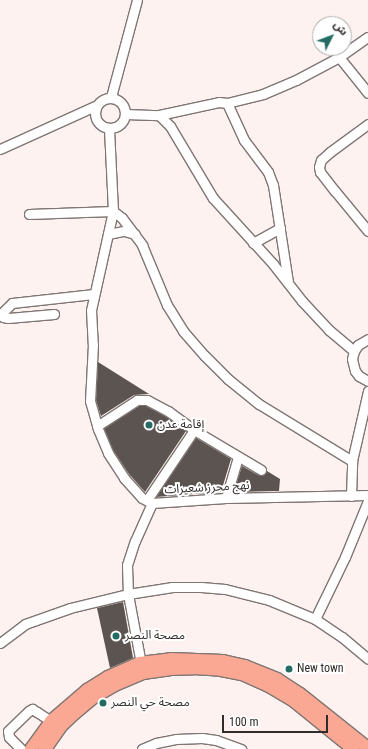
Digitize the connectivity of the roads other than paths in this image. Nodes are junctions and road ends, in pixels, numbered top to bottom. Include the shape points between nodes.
1 (137, 0) edge
2 (368, 37) edge
3 (339, 57) junction
4 (368, 93) edge
5 (110, 98) junction
6 (227, 103) junction
7 (96, 106) junction
8 (125, 114) junction
9 (158, 115) junction
10 (368, 124) edge
11 (109, 129) junction
12 (0, 149) edge
13 (113, 211) junction
14 (29, 214) dead end
15 (280, 228) junction
16 (368, 231) edge
17 (108, 234) junction
18 (135, 234) junction
19 (253, 243) junction
20 (289, 284) junction
21 (94, 294) junction
22 (54, 314) dead end
23 (368, 339) edge
24 (354, 351) junction
25 (368, 381) edge
26 (368, 391) edge
27 (97, 426) junction
28 (194, 430) junction
29 (238, 457) junction
30 (352, 461) junction
31 (261, 470) dead end
32 (351, 496) junction
33 (368, 496) edge
34 (226, 498) junction
35 (149, 502) junction
36 (367, 505) edge
37 (128, 594) junction
38 (315, 619) junction
39 (0, 643) edge
40 (368, 659) edge
41 (142, 668) junction
42 (51, 721) junction
43 (368, 748) edge
44 (21, 749) edge
45 (31, 749) edge
46 (45, 749) edge
47 (142, 749) edge
48 (240, 749) edge
49 (353, 749) edge

1 - 5 street
2 - 3 street
3 - 4 street
3 - 6 street via 263,94
5 - 7 street via 104,98
5 - 8 street via 121,103
6 - 9 street via 219,102
6 - 15 street via 244,140 268,172 273,185
7 - 11 street via 95,118 98,124
7 - 12 street
8 - 9 street
8 - 11 street via 120,125
9 - 19 street via 170,126 213,198
10 - 16 street via 330,152 321,160 319,167 320,172
11 - 13 street
13 - 14 street
13 - 17 street
13 - 18 street
15 - 19 street
15 - 20 street
17 - 18 street via 124,231
17 - 21 street
18 - 30 street via 167,305 183,331 204,356 259,404
19 - 20 street
20 - 24 street via 329,330
21 - 22 street via 12,303 2,313 3,317 8,318
21 - 27 street via 91,320 90,401
23 - 24 street
24 - 25 street via 352,359 355,371
26 - 30 street
27 - 28 street via 137,400 147,400 168,411
27 - 35 street via 108,454 124,478
28 - 29 street
28 - 35 street
29 - 31 street
29 - 34 street
30 - 32 street
32 - 33 street, نهج محرز شعيرات
32 - 34 street, نهج محرز شعيرات
34 - 35 street, نهج محرز شعيرات
35 - 37 street, نهج محرز شعيرات via 128,564
36 - 38 street
37 - 38 street via 172,587 225,589 269,600
37 - 39 street via 36,618
37 - 41 street, نهج محرز شعيرات
38 - 40 street
41 - 42 main road via 108,677 87,690
41 - 43 main road via 171,659 199,659 223,661 261,672 300,694
41 - 46 main road via 94,697 62,725
41 - 49 main road via 205,668 242,674 294,701
42 - 44 street via 29,710 8,731 9,738
42 - 45 main road
47 - 48 street via 176,739 202,738

